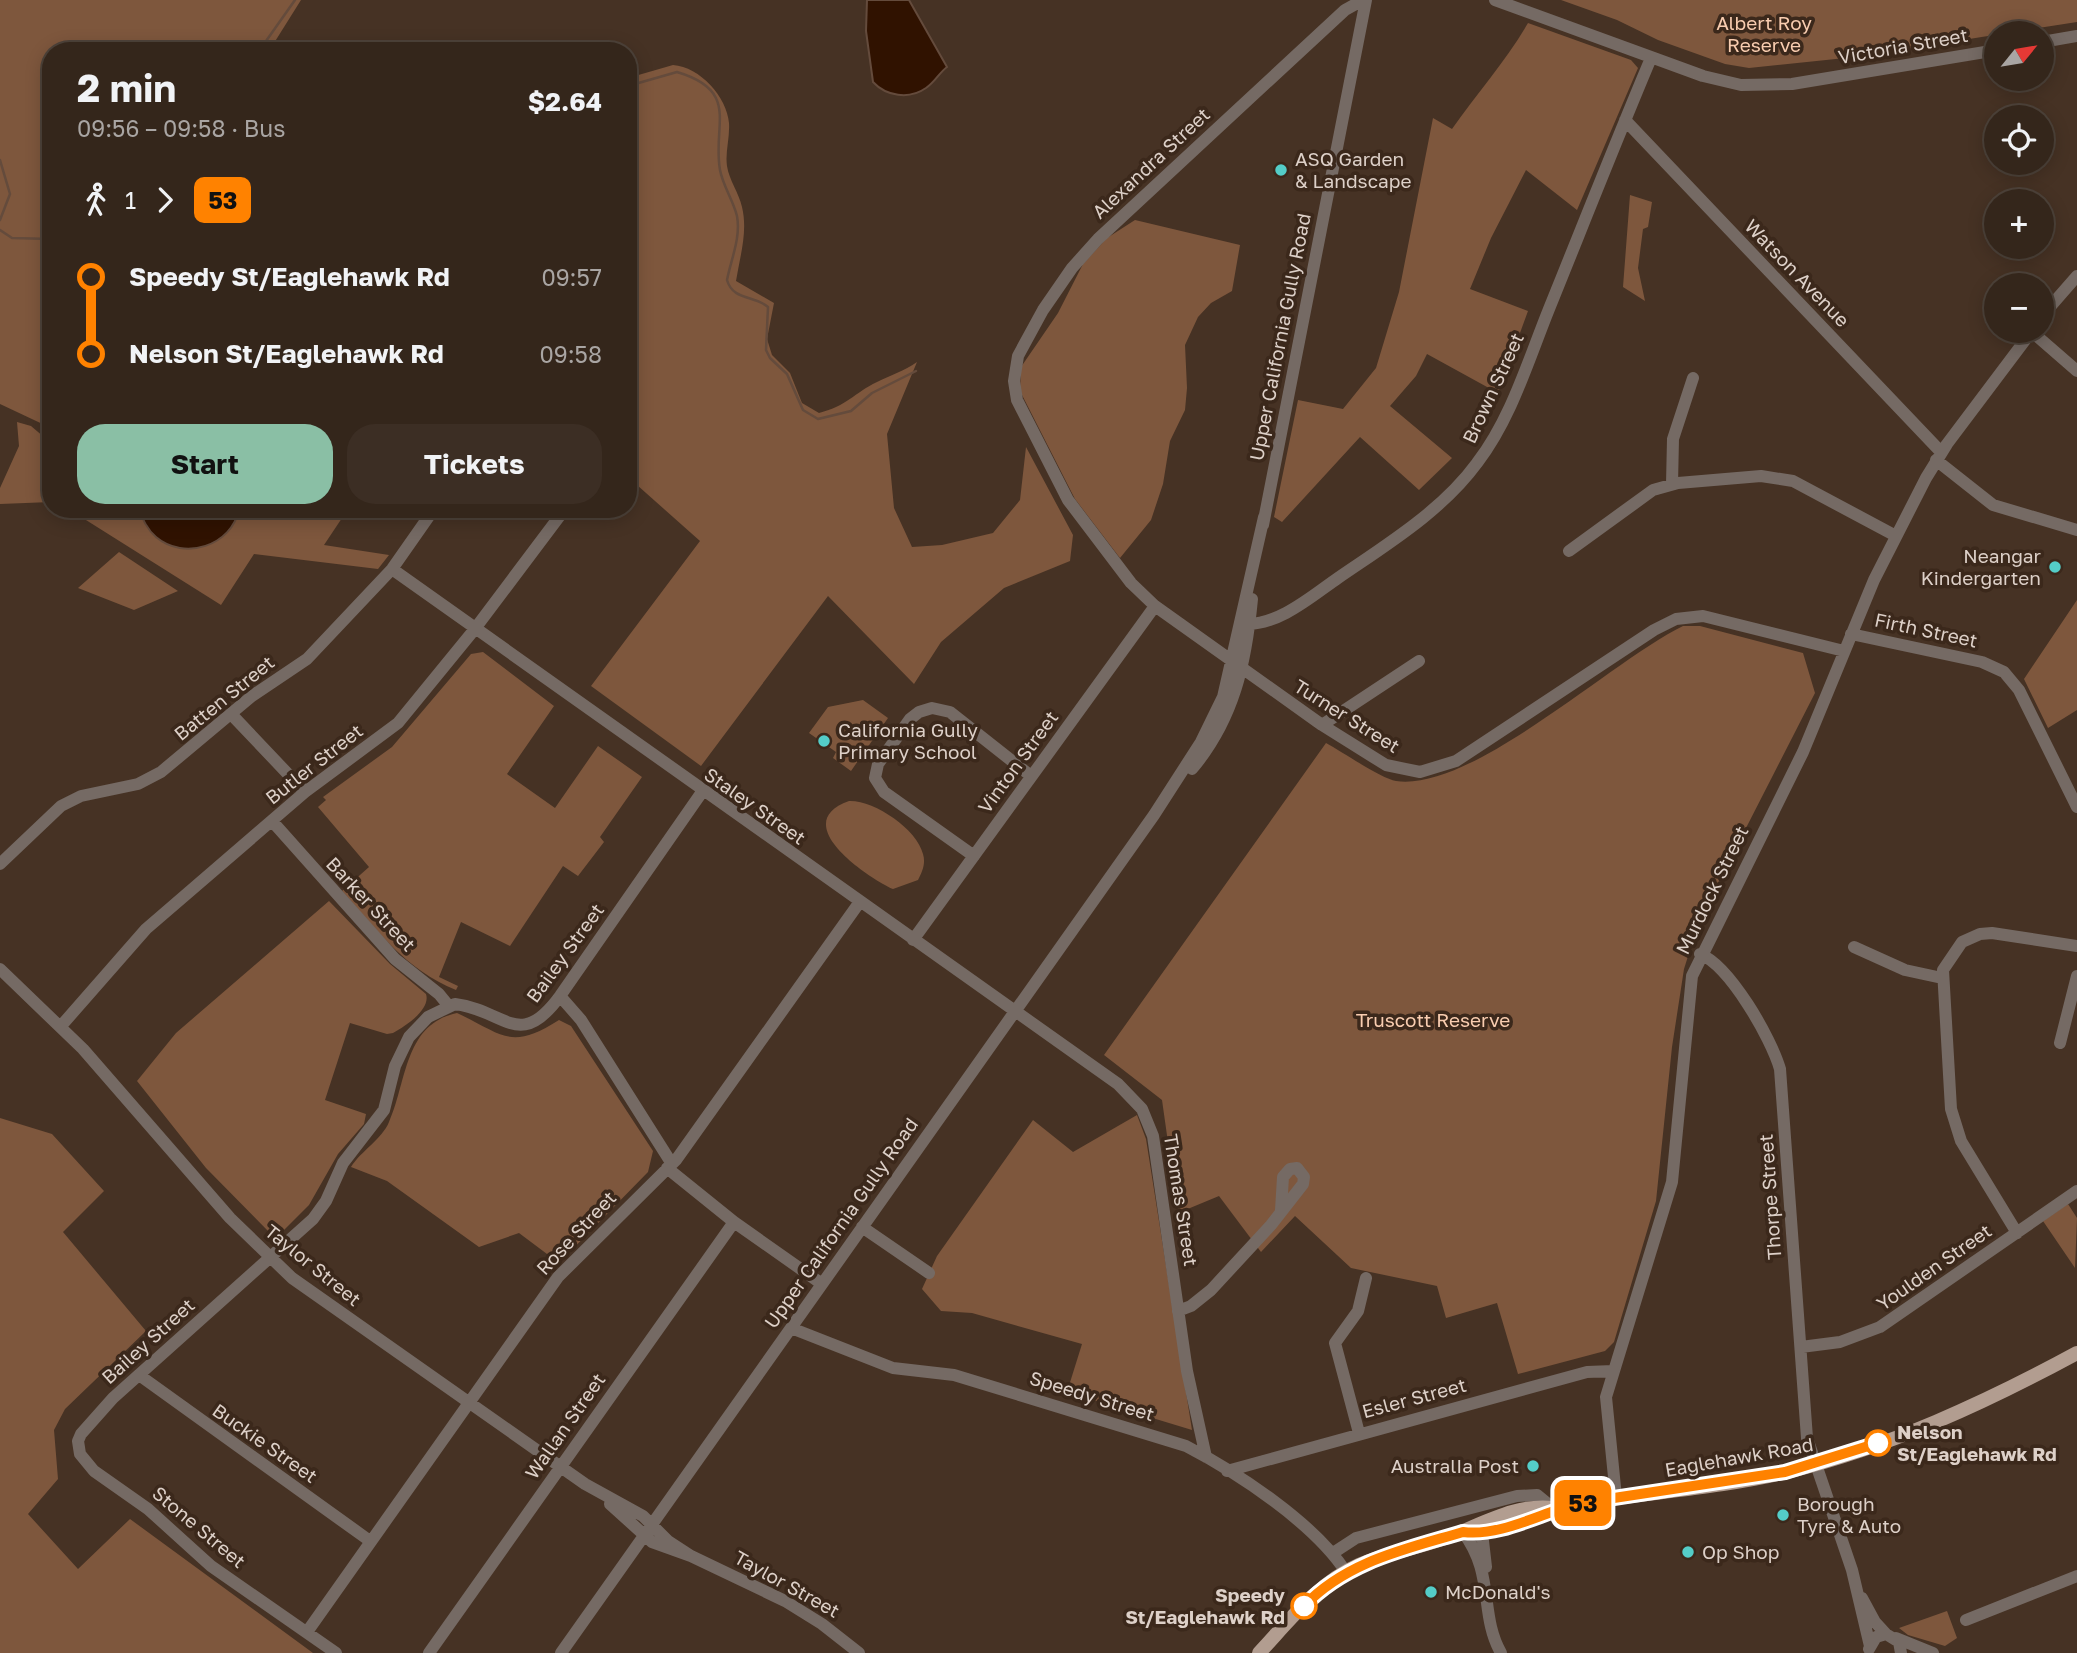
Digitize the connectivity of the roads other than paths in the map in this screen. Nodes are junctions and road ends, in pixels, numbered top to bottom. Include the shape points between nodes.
1 (1364, 0) edge
2 (1495, 0) edge
3 (2077, 36) edge
4 (2054, 40) edge
5 (1984, 52) edge
6 (1651, 58) junction
7 (1625, 120) junction
8 (2077, 276) edge
9 (2054, 302) edge
10 (2022, 343) edge
11 (2045, 343) edge
12 (2077, 371) edge
13 (1693, 378) dead end
14 (1014, 390) joint
15 (1938, 456) junction
16 (1672, 484) junction
17 (428, 518) edge
18 (558, 518) edge
19 (2077, 530) edge
20 (1896, 536) junction
21 (1569, 551) dead end
22 (392, 569) junction
23 (1155, 607) junction
24 (1245, 624) junction
25 (474, 630) junction
26 (1852, 634) junction
27 (1844, 651) junction
28 (1419, 661) dead end
29 (1237, 667) junction
30 (232, 715) junction
31 (1322, 725) junction
32 (1031, 776) junction
33 (305, 792) junction
34 (702, 792) junction
35 (2077, 807) edge
36 (272, 821) junction
37 (974, 856) junction
38 (0, 864) edge
39 (859, 903) junction
40 (913, 940) junction
41 (2077, 946) edge
42 (1854, 947) dead end
43 (1700, 954) junction
44 (0, 969) edge
45 (2077, 976) edge
46 (1942, 978) junction
47 (560, 996) junction
48 (448, 1005) junction
49 (1015, 1011) junction
50 (61, 1026) junction
51 (2060, 1043) dead end
52 (669, 1166) junction
53 (2077, 1191) edge
54 (1281, 1210) dead end
55 (734, 1222) junction
56 (862, 1227) junction
57 (2017, 1233) junction
58 (269, 1258) junction
59 (929, 1273) dead end
60 (1366, 1278) dead end
61 (822, 1284) junction
62 (1178, 1311) junction
63 (791, 1328) junction
64 (1801, 1347) junction
65 (2077, 1353) edge
66 (1613, 1371) junction
67 (139, 1375) junction
68 (469, 1404) junction
69 (1359, 1433) junction
70 (78, 1448) joint
71 (1206, 1457) junction
72 (1814, 1465) junction
73 (560, 1467) junction
74 (1227, 1471) junction
75 (585, 1484) junction
76 (1616, 1497) junction
77 (1554, 1508) junction
78 (652, 1524) junction
79 (1472, 1529) junction
80 (644, 1536) junction
81 (370, 1541) junction
82 (1333, 1553) junction
83 (691, 1556) junction
84 (1346, 1572) junction
85 (2077, 1576) edge
86 (1857, 1588) junction
87 (1966, 1620) dead end
88 (307, 1632) junction
89 (1891, 1636) junction
90 (1870, 1649) edge
91 (336, 1653) edge
92 (429, 1653) edge
93 (561, 1653) edge
94 (859, 1653) edge
95 (1260, 1653) edge
96 (1501, 1653) edge
97 (1901, 1653) edge
98 (1933, 1653) edge

1 - 14 street, Alexandra Street via 1334,20 1086,253 1029,335 1016,364
1 - 24 street, Upper California Gully Road
2 - 6 street, Victoria Street
3 - 4 street
5 - 6 street, Victoria Street via 1774,86 1723,82
6 - 7 street, Brown Street
7 - 15 street, Watson Avenue
7 - 24 street, Brown Street via 1519,383 1477,465 1375,553 1288,611
8 - 9 street
10 - 15 street, Murdock Street
11 - 12 street
13 - 16 street via 1673,439
14 - 23 street, Turner Street via 1074,509
15 - 19 street, Watson Avenue via 1998,507
15 - 20 street, Murdock Street
16 - 20 street via 1786,479
16 - 21 street via 1641,496
17 - 22 street, Batten Street
18 - 25 street, Butler Street
20 - 26 street, Murdock Street
22 - 25 street, Staley Street
22 - 30 street, Batten Street via 317,650
23 - 29 street, Turner Street
23 - 32 street, Vinton Street
24 - 29 street, Upper California Gully Road
25 - 33 street, Butler Street via 398,723
25 - 34 street, Staley Street
26 - 27 street, Murdock Street
26 - 35 street, Firth Street via 1982,662 2004,672 2019,690
27 - 31 street, Turner Street via 1713,617 1676,619 1456,761 1420,772 1386,765
27 - 43 street, Murdock Street via 1803,752
28 - 31 street
29 - 31 street, Turner Street
29 - 49 street, Upper California Gully Road via 1229,711 1213,741 1154,815
30 - 33 street
30 - 38 street, Batten Street via 150,779 81,796 61,806
32 - 37 street, Vinton Street
32 - 37 street via 957,717 940,709 914,715 877,764 875,778 880,788
33 - 36 street, Butler Street
34 - 39 street, Staley Street
34 - 47 street, Bailey Street
36 - 48 street, Barker Street via 384,948
36 - 50 street, Butler Street via 146,929
37 - 40 street, Vinton Street
39 - 40 street, Staley Street
39 - 52 street, Rose Street
40 - 49 street, Staley Street
41 - 46 street via 1980,934 1953,952
42 - 46 street via 1905,970
43 - 64 street, Thorpe Street via 1723,969 1771,1045 1780,1069
43 - 66 street, Murdock Street via 1690,983 1672,1182
44 - 50 street, Taylor Street
45 - 51 street
46 - 57 street via 1955,1126
47 - 48 street, Bailey Street via 540,1020 525,1026 508,1024 463,1005
47 - 52 street via 582,1020
48 - 58 street, Bailey Street via 409,1037 395,1066 384,1110 343,1163 319,1211
49 - 56 street, Upper California Gully Road
49 - 62 street, Thomas Street via 1118,1084 1146,1116 1153,1136
50 - 58 street, Taylor Street
52 - 55 street
52 - 68 street, Rose Street via 564,1269
53 - 57 street, Youlden Street
54 - 62 street via 1211,1290
55 - 61 street
55 - 73 street, Wallan Street
56 - 59 street
56 - 61 street, Upper California Gully Road
57 - 64 street, Youlden Street via 1880,1327 1850,1340
58 - 67 street, Bailey Street
58 - 68 street, Taylor Street
60 - 69 street via 1358,1311 1335,1343
61 - 63 street, Upper California Gully Road
62 - 71 street, Thomas Street
63 - 71 street, Speedy Street via 893,1368 985,1384 1151,1433
63 - 78 street, Upper California Gully Road
64 - 72 street, Thorpe Street via 1807,1438
65 - 72 main road, Eaglehawk Road via 1961,1412
66 - 69 street, Esler Street via 1587,1372
66 - 76 street, Murdock Street via 1606,1406
67 - 70 street, Bailey Street via 86,1426
67 - 81 street, Buckie Street
68 - 73 street, Taylor Street
68 - 81 street, Rose Street
69 - 74 street, Esler Street
70 - 88 street, Stone Street via 94,1471 148,1509 198,1556
71 - 74 street, Speedy Street
72 - 76 main road, Eaglehawk Road via 1751,1479
72 - 86 street, Thorpe Street
73 - 75 street, Taylor Street
73 - 92 street, Wallan Street
74 - 82 street, Speedy Street via 1306,1526
75 - 78 street, Taylor Street
75 - 80 street, Taylor Street
76 - 77 main road, Eaglehawk Road
77 - 79 main road, Eaglehawk Road via 1541,1516
77 - 82 street via 1537,1495 1517,1496 1356,1538
78 - 80 street, Upper California Gully Road
78 - 83 street, Taylor Street
79 - 84 main road, Eaglehawk Road
79 - 96 street via 1486,1551 1486,1582
80 - 83 street, Taylor Street
80 - 93 street, Upper California Gully Road
81 - 88 street, Rose Street
82 - 84 street, Speedy Street
83 - 94 street, Taylor Street via 800,1609
84 - 95 main road, Eaglehawk Road via 1311,1599
85 - 87 street
86 - 89 street via 1875,1622
86 - 90 street
88 - 91 street, Stone Street
89 - 90 street via 1876,1637
89 - 97 street
89 - 98 street

